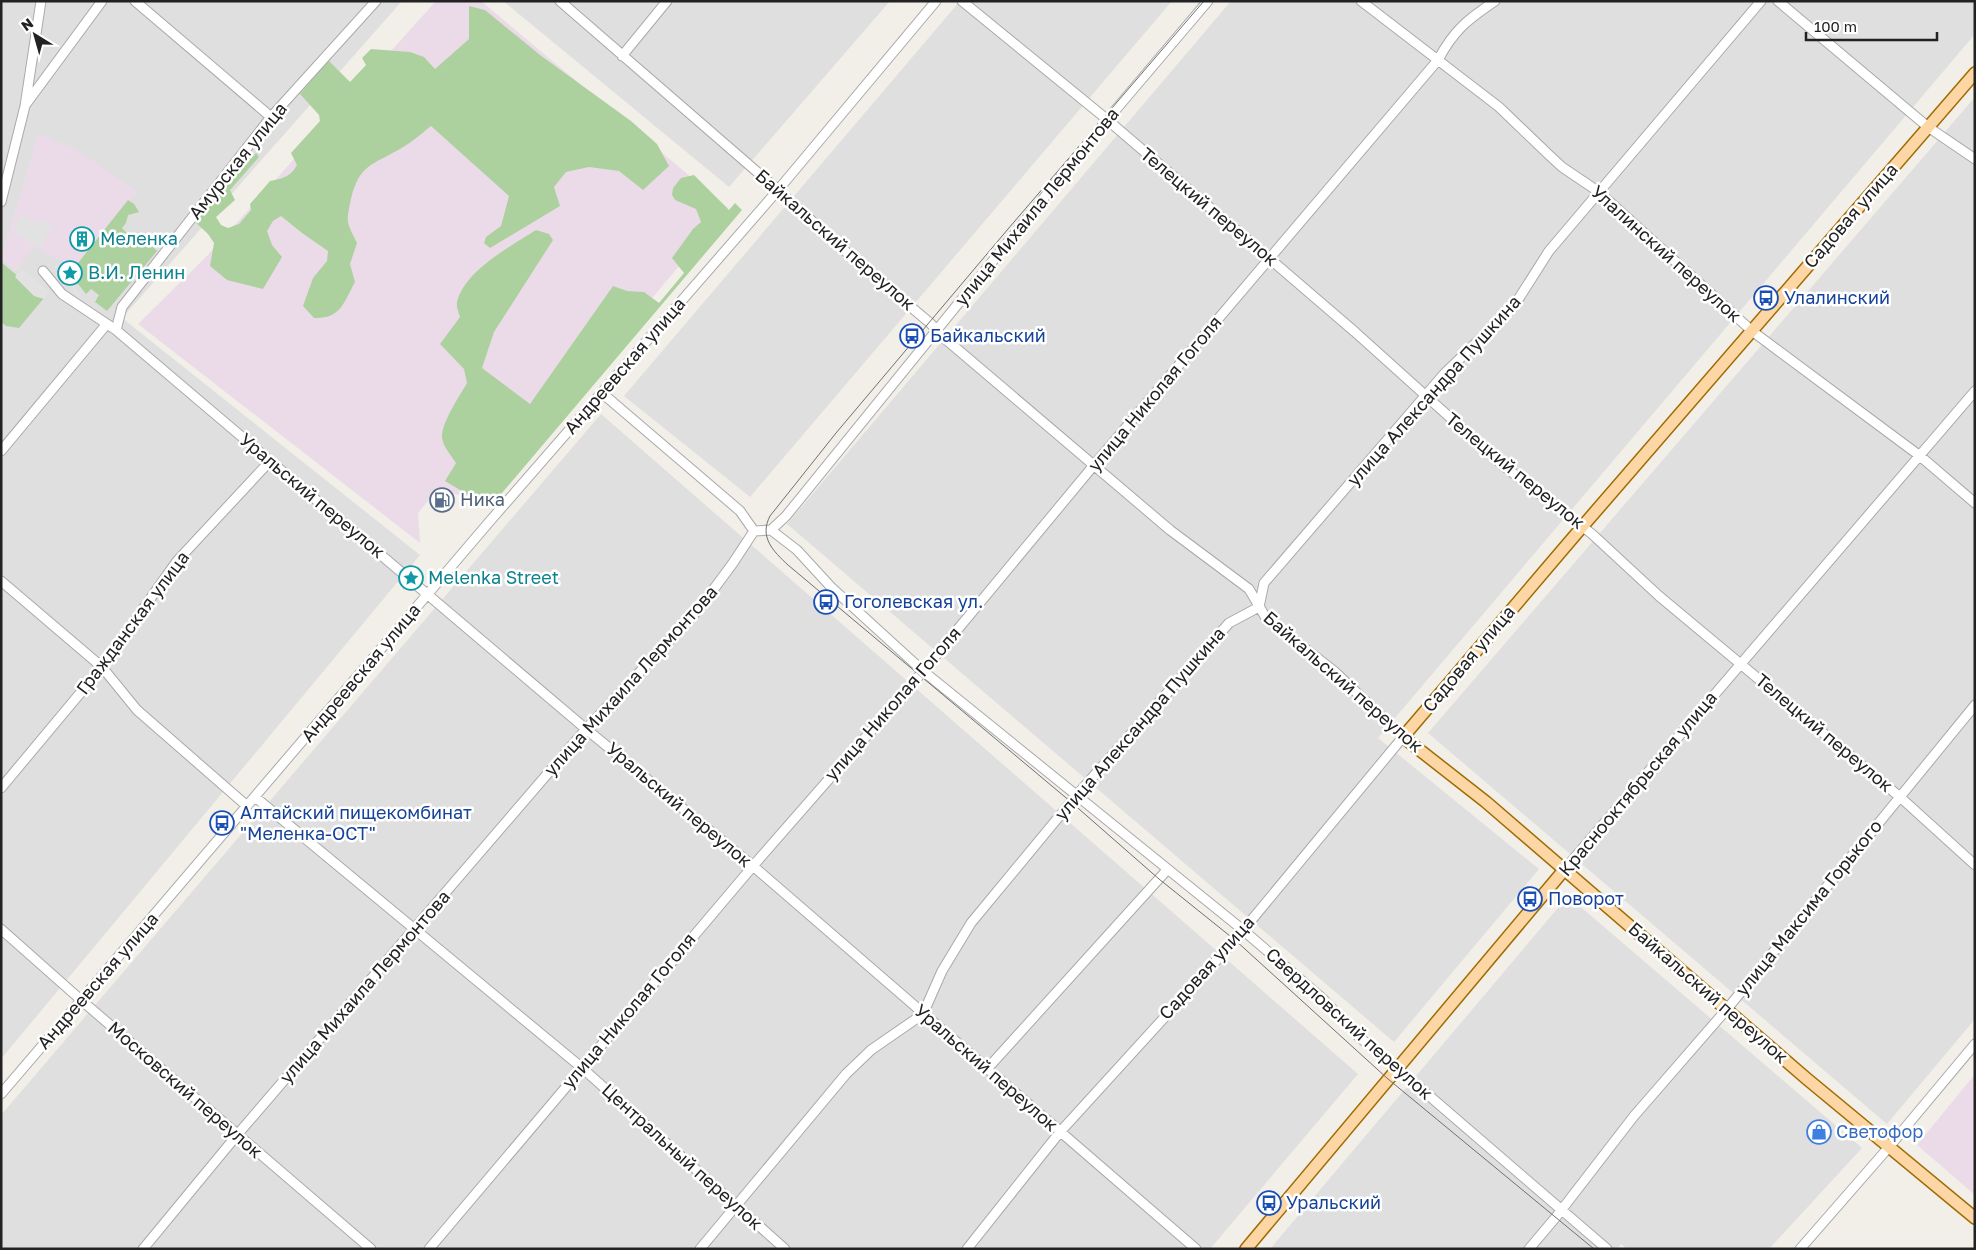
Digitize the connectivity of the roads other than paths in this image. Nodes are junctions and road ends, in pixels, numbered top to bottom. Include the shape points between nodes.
1 (41, 1) edge
2 (102, 1) edge
3 (135, 1) edge
4 (376, 1) edge
5 (560, 1) edge
6 (667, 1) edge
7 (936, 1) edge
8 (962, 1) edge
9 (1208, 1) edge
10 (1361, 1) edge
11 (1495, 1) edge
12 (1761, 1) edge
13 (1778, 1) edge
14 (622, 56) junction
15 (1438, 60) junction
16 (1975, 73) edge
17 (25, 106) junction
18 (271, 117) junction
19 (1107, 120) junction
20 (1928, 127) junction
21 (1975, 159) edge
22 (778, 190) junction
23 (1599, 192) junction
24 (1, 202) edge
25 (1270, 259) junction
26 (43, 270) dead end
27 (106, 325) junction
28 (937, 329) junction
29 (116, 330) junction
30 (1752, 331) junction
31 (1975, 391) edge
32 (602, 393) junction
33 (1425, 396) junction
34 (1, 451) edge
35 (1920, 456) junction
36 (270, 461) junction
37 (1094, 465) junction
38 (1975, 503) edge
39 (1582, 526) junction
40 (771, 530) junction
41 (754, 531) junction
42 (1, 581) edge
43 (428, 594) junction
44 (1259, 607) junction
45 (1740, 664) junction
46 (102, 668) junction
47 (923, 671) junction
48 (1975, 705) edge
49 (586, 729) junction
50 (1403, 737) junction
51 (1, 788) edge
52 (1076, 796) junction
53 (255, 797) junction
54 (1900, 797) junction
55 (247, 806) junction
56 (1975, 865) edge
57 (753, 866) junction
58 (1167, 870) junction
59 (1564, 870) junction
60 (415, 928) junction
61 (1, 929) edge
62 (1243, 930) junction
63 (81, 1000) junction
64 (1727, 1009) junction
65 (923, 1014) junction
66 (1975, 1044) edge
67 (581, 1067) junction
68 (1398, 1068) junction
69 (987, 1069) junction
70 (1, 1094) edge
71 (1060, 1132) junction
72 (237, 1135) junction
73 (1889, 1147) junction
74 (736, 1205) junction
75 (1562, 1210) junction
76 (1975, 1218) edge
77 (144, 1249) edge
78 (371, 1249) edge
79 (429, 1249) edge
80 (700, 1249) edge
81 (785, 1249) edge
82 (967, 1249) edge
83 (1196, 1249) edge
84 (1246, 1249) edge
85 (1529, 1249) edge
86 (1607, 1249) edge
87 (1800, 1249) edge

1 - 17 street
2 - 17 street
3 - 18 street
4 - 18 street, Амурская улица
5 - 14 street, Байкальский переулок
6 - 14 street
7 - 22 street, Андреевская улица
8 - 19 street, Телецкий переулок
9 - 19 street, улица Михаила Лермонтова
10 - 15 street, Улалинский переулок
11 - 15 street, улица Николая Гоголя via 1458,30
12 - 23 street, улица Александра Пушкина
13 - 20 street
14 - 22 street, Байкальский переулок
15 - 23 street, Улалинский переулок via 1499,107 1562,167
15 - 25 street, улица Николая Гоголя
16 - 20 main road, Садовая улица
17 - 24 street
18 - 29 street, Амурская улица via 122,307
19 - 25 street, Телецкий переулок
19 - 28 street, улица Михаила Лермонтова
20 - 21 street
20 - 30 main road, Садовая улица
22 - 28 street, Байкальский переулок
22 - 32 street, Андреевская улица
23 - 30 street, Улалинский переулок
23 - 33 street, улица Александра Пушкина via 1549,251 1514,306
25 - 33 street, Телецкий переулок
25 - 37 street, улица Николая Гоголя
26 - 27 street, Уральский переулок via 62,294
27 - 29 street, Уральский переулок
27 - 34 street
28 - 37 street, Байкальский переулок
28 - 40 street, улица Михаила Лермонтова via 786,516
29 - 36 street, Уральский переулок
30 - 35 street, Улалинский переулок
30 - 39 main road, Садовая улица
31 - 35 street, Краснооктябрьская улица
32 - 41 street via 740,511
32 - 43 street, Андреевская улица
33 - 39 street, Телецкий переулок via 1505,467
33 - 44 street, улица Александра Пушкина via 1264,583
35 - 38 street, Улалинский переулок
35 - 45 street, Краснооктябрьская улица
36 - 43 street, Уральский переулок
36 - 46 street, Гражданская улица via 177,561
37 - 44 street, Байкальский переулок via 1170,530 1249,589
37 - 47 street, улица Николая Гоголя
39 - 45 street, Телецкий переулок
39 - 50 main road, Садовая улица
40 - 41 street
40 - 47 street, Свердловский переулок via 797,550 831,587
41 - 49 street, улица Михаила Лермонтова via 698,609
42 - 46 street
43 - 49 street, Уральский переулок
43 - 53 street, Андреевская улица
44 - 50 street, Байкальский переулок via 1266,618 1334,671
44 - 52 street, улица Александра Пушкина via 1229,623
45 - 54 street, Телецкий переулок
45 - 59 street, Краснооктябрьская улица
46 - 51 street, Гражданская улица
46 - 55 street via 137,710
47 - 52 street, Свердловский переулок
47 - 57 street, улица Николая Гоголя
48 - 54 street, улица Максима Горького
49 - 57 street, Уральский переулок
49 - 60 street, улица Михаила Лермонтова
50 - 59 main road, Байкальский переулок via 1486,802
50 - 62 street, Садовая улица
52 - 58 street, Свердловский переулок
52 - 65 street, улица Александра Пушкина via 972,923 942,971
53 - 55 street, Андреевская улица
53 - 60 street, Центральный переулок
54 - 56 street, Телецкий переулок
54 - 64 street, улица Максима Горького
55 - 63 street, Андреевская улица
57 - 65 street, Уральский переулок
57 - 67 street, улица Николая Гоголя
58 - 62 street, Свердловский переулок
58 - 69 street
59 - 64 main road, Байкальский переулок
59 - 68 main road, Краснооктябрьская улица
60 - 67 street, Центральный переулок
60 - 72 street, улица Михаила Лермонтова
61 - 63 street, Московский переулок
62 - 68 street, Свердловский переулок
62 - 71 street, Садовая улица
63 - 70 street, Андреевская улица
63 - 72 street, Московский переулок
64 - 73 main road, Байкальский переулок
64 - 75 street, улица Максима Горького via 1634,1116
65 - 69 street, Уральский переулок
65 - 74 street via 857,1062
66 - 73 street
67 - 74 street, Центральный переулок
67 - 79 street, улица Николая Гоголя
68 - 75 street, Свердловский переулок
68 - 84 main road, Краснооктябрьская улица
69 - 71 street, Уральский переулок
71 - 82 street, Садовая улица
71 - 83 street, Уральский переулок
72 - 77 street, улица Михаила Лермонтова
72 - 78 street, Московский переулок
73 - 76 main road, Байкальский переулок
73 - 87 street
74 - 80 street
74 - 81 street, Центральный переулок
75 - 85 street, улица Максима Горького
75 - 86 street, Свердловский переулок

